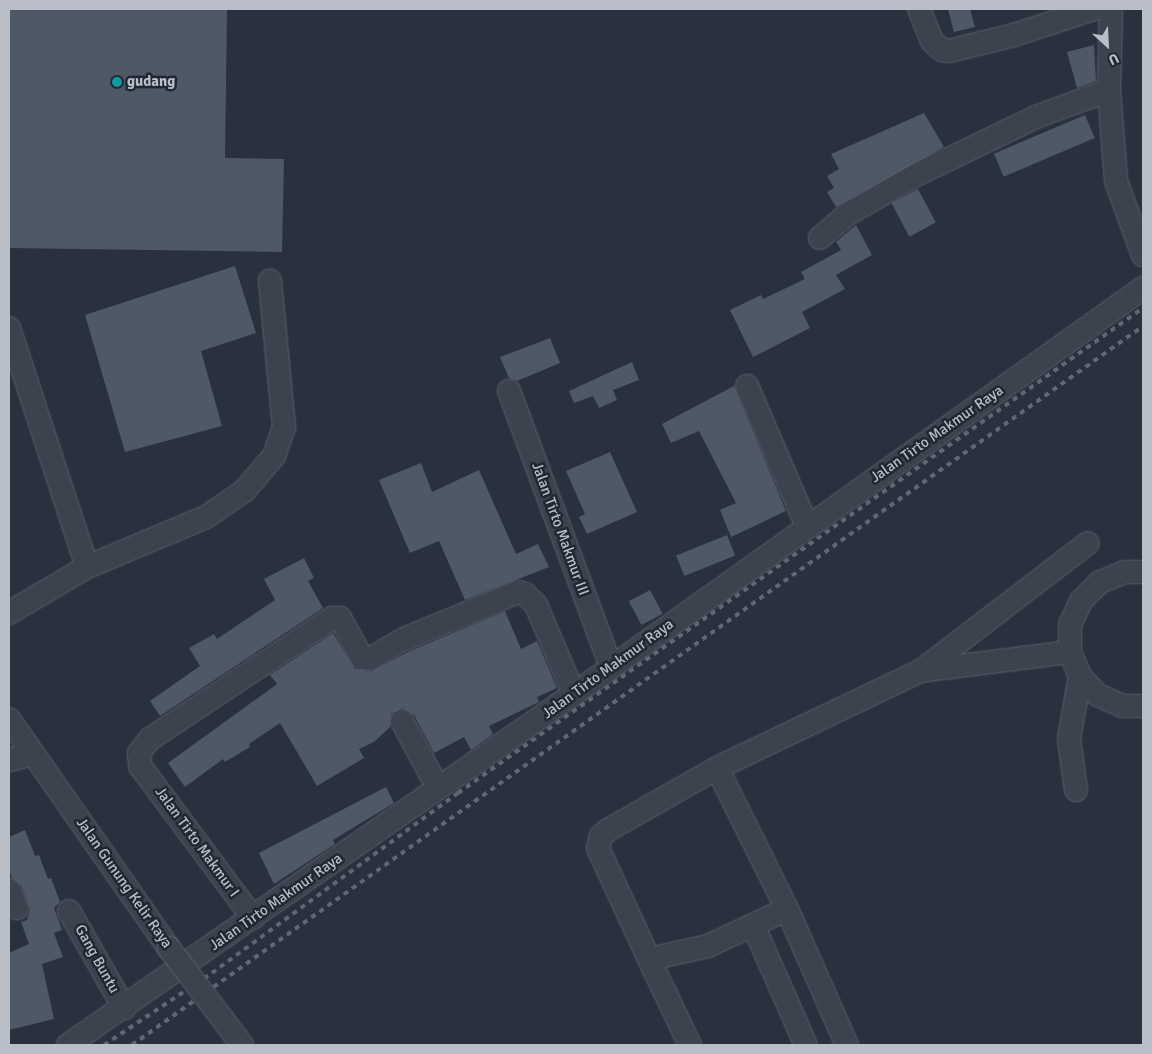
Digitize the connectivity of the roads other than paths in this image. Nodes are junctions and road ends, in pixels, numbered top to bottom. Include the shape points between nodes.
1 (919, 9) edge
2 (1094, 9) edge
3 (1111, 9) edge
4 (1109, 90) junction
5 (820, 238) dead end
6 (1143, 255) edge
7 (270, 281) dead end
8 (1143, 288) edge
9 (9, 328) edge
10 (747, 386) dead end
11 (509, 391) dead end
12 (807, 526) junction
13 (1088, 543) dead end
14 (87, 567) junction
15 (1143, 572) edge
16 (9, 613) edge
17 (1070, 652) junction
18 (611, 666) junction
19 (920, 671) junction
20 (1080, 676) junction
21 (574, 694) junction
22 (1143, 706) edge
23 (9, 719) edge
24 (402, 720) dead end
25 (33, 754) junction
26 (9, 760) edge
27 (717, 768) junction
28 (438, 788) junction
29 (1076, 790) dead end
30 (787, 909) junction
31 (70, 911) dead end
32 (253, 918) junction
33 (753, 925) junction
34 (649, 959) junction
35 (124, 1008) junction
36 (68, 1045) edge
37 (242, 1045) edge
38 (690, 1045) edge
39 (806, 1045) edge
40 (847, 1045) edge

1 - 2 street via 932,40 942,50 955,50
3 - 4 street
4 - 5 street via 1036,118 916,175 848,214
4 - 6 street via 1116,181
7 - 14 street via 284,428 274,456 244,491 206,517
8 - 12 street, Jalan Tirto Makmur Raya
9 - 14 street
10 - 12 street
11 - 18 street, Jalan Tirto Makmur III
12 - 18 street, Jalan Tirto Makmur Raya
13 - 19 street
14 - 16 street
15 - 17 street via 1125,572 1100,582 1080,600 1070,625
17 - 19 street
17 - 20 street
18 - 21 street, Jalan Tirto Makmur Raya
19 - 27 street
20 - 22 street via 1098,695 1123,706
20 - 29 street via 1069,739
21 - 28 street, Jalan Tirto Makmur Raya
21 - 32 street, Jalan Tirto Makmur I via 536,605 518,592 404,638 366,659 358,654 340,618 332,618 150,739 139,753 140,766
23 - 25 street, Jalan Gunung Kelir Raya
24 - 28 street
25 - 26 street
25 - 37 street, Jalan Gunung Kelir Raya, bridge via 169,948
27 - 30 street
27 - 34 street via 608,830 599,842 598,848
28 - 32 street, Jalan Tirto Makmur Raya
30 - 33 street
30 - 40 street
31 - 35 street, Gang Buntu
32 - 35 street, Jalan Tirto Makmur Raya
33 - 34 street via 708,946
33 - 39 street
34 - 38 street
35 - 36 street, Jalan Tirto Makmur Raya

